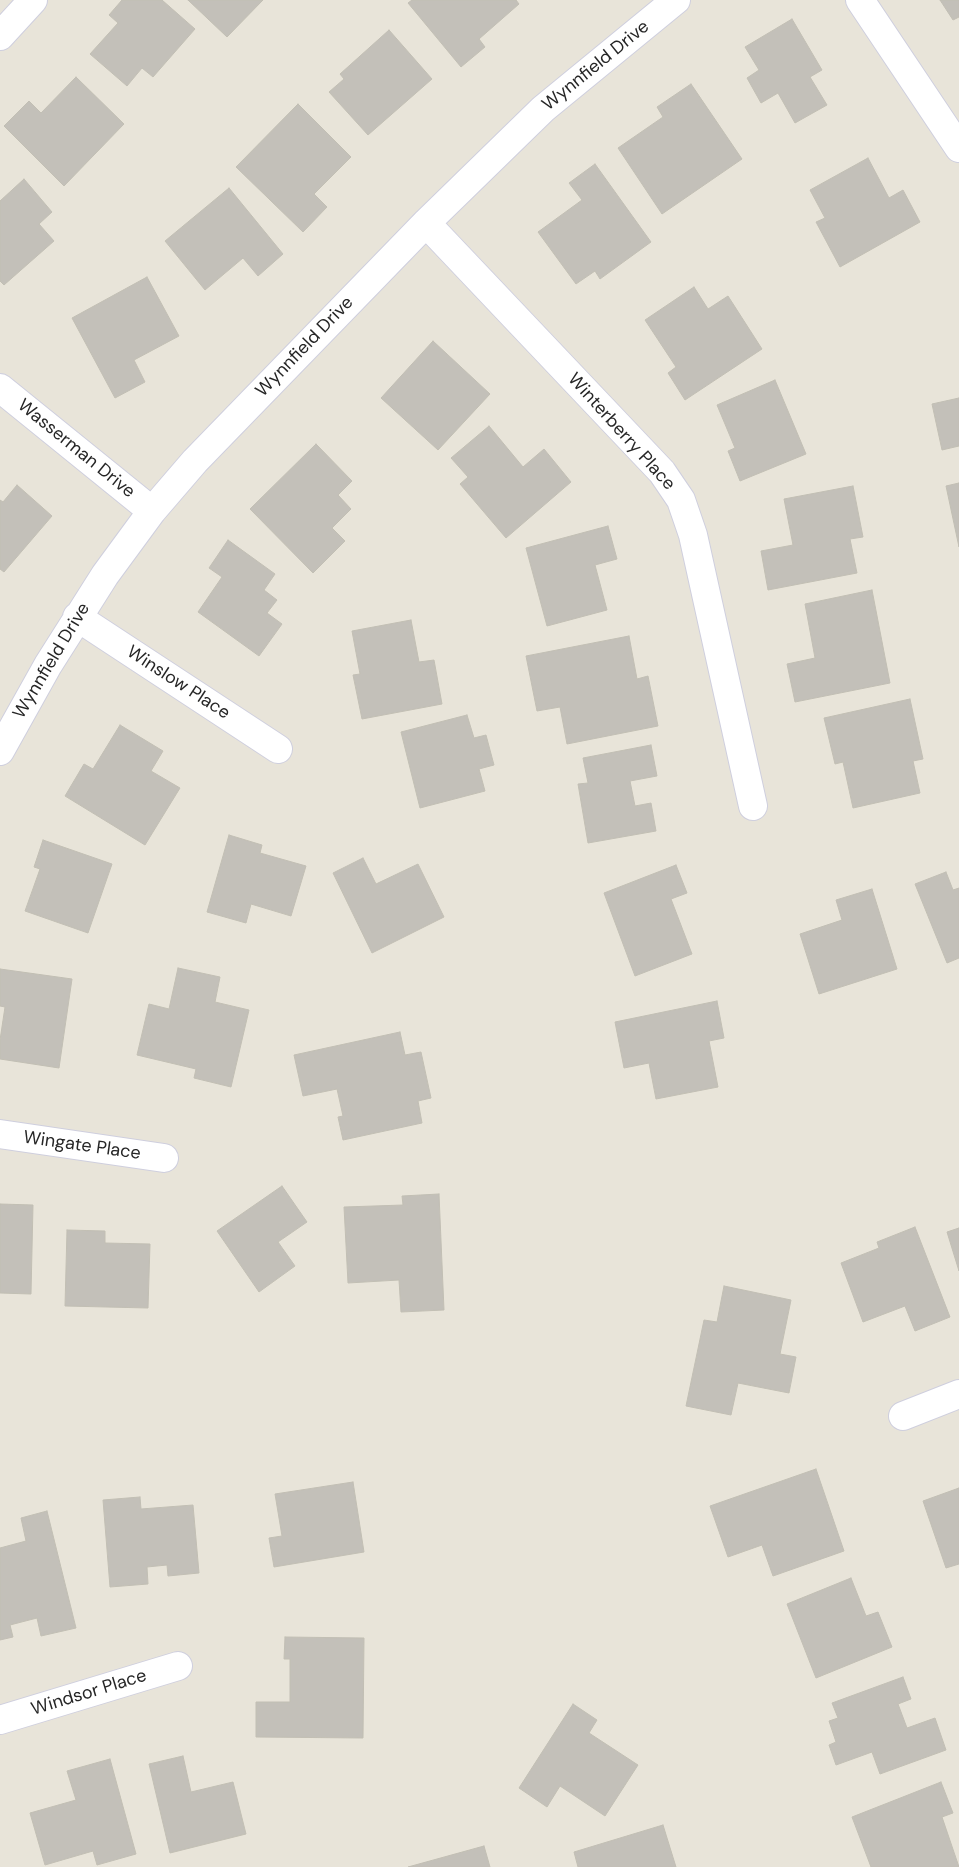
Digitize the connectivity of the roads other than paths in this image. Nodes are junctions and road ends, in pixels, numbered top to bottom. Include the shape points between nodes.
1 (33, 0) edge
2 (676, 0) edge
3 (860, 0) edge
4 (0, 36) edge
5 (959, 148) edge
6 (426, 223) junction
7 (0, 388) edge
8 (152, 511) junction
9 (77, 617) junction
10 (278, 749) dead end
11 (0, 751) edge
12 (753, 806) dead end
13 (0, 1134) edge
14 (164, 1158) dead end
15 (959, 1394) edge
16 (903, 1416) dead end
17 (178, 1666) dead end
18 (0, 1720) edge

1 - 4 street
2 - 6 street, Wynnfield Drive via 543,109
3 - 5 street
6 - 8 street, Wynnfield Drive via 195,461
6 - 12 street, Winterberry Place via 662,472 681,500 693,535
7 - 8 street, Wasserman Drive
8 - 9 street, Wynnfield Drive
9 - 10 street, Winslow Place
9 - 11 street, Wynnfield Drive
13 - 14 street, Wingate Place
15 - 16 street
17 - 18 street, Windsor Place

